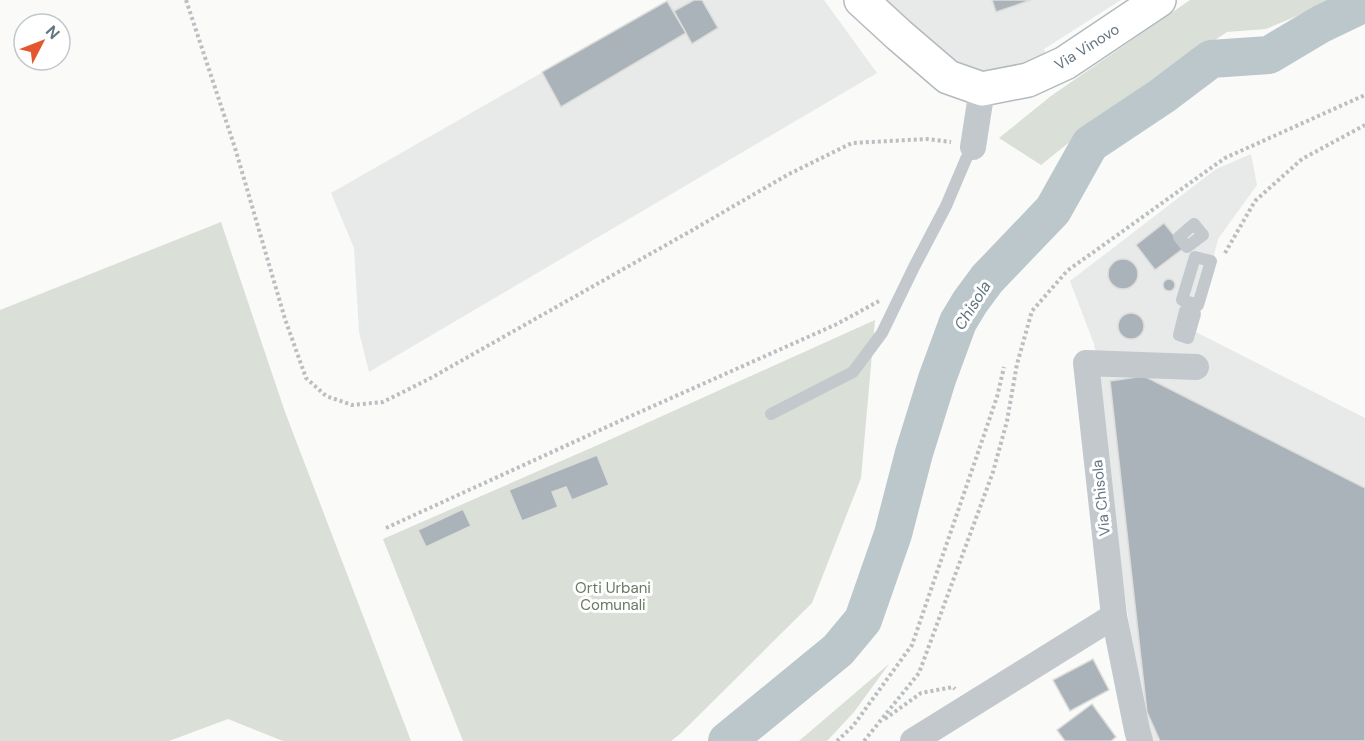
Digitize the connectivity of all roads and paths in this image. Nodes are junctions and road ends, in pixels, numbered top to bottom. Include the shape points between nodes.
1 (186, 0) edge
2 (861, 0) edge
3 (1160, 0) edge
4 (982, 89) junction
5 (1365, 95) edge
6 (1365, 125) edge
7 (973, 147) junction
8 (1223, 256) dead end
9 (883, 299) dead end
10 (1004, 367) dead end
11 (1196, 367) dead end
12 (771, 414) dead end
13 (386, 528) dead end
14 (1114, 616) junction
15 (967, 707) junction
16 (879, 723) junction
17 (837, 741) edge
18 (864, 741) edge
19 (913, 741) edge
20 (1140, 741) edge

1 - 7 path via 306,378 326,396 352,405 383,402 429,379 789,174 852,143 927,139
2 - 4 street via 948,77
3 - 4 street, Via Vinovo via 1065,63 1028,80
4 - 7 street
5 - 16 path via 1226,158 1067,271 1032,311 993,472 919,673
6 - 8 path via 1302,159 1255,201
7 - 12 lane via 882,333 853,372
9 - 13 path via 837,324
10 - 17 path via 912,645 853,726
11 - 14 street, Via Chisola via 1086,363
14 - 15 street
14 - 20 street, Via Chisola
15 - 16 path via 953,687 921,693
15 - 19 street
16 - 18 path

